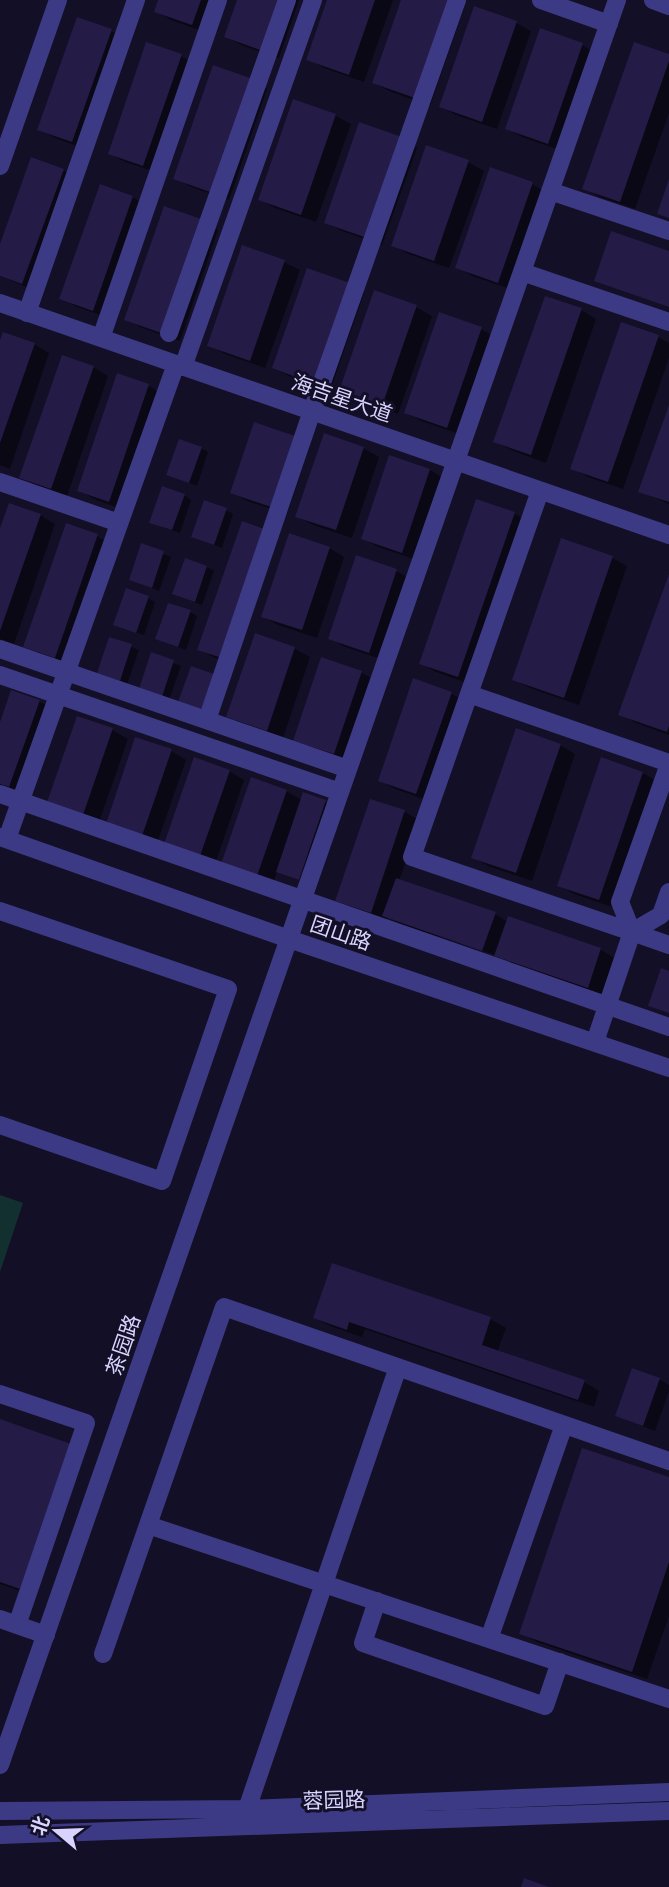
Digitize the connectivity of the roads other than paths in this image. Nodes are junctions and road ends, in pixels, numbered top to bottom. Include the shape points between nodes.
1 (45, 0) edge
2 (58, 0) edge
3 (136, 0) edge
4 (218, 0) edge
5 (287, 0) edge
6 (313, 0) edge
7 (457, 0) edge
8 (541, 0) edge
9 (617, 0) edge
10 (653, 0) edge
11 (669, 6) edge
12 (608, 24) junction
13 (13, 93) dead end
14 (0, 166) edge
15 (550, 191) junction
16 (669, 231) edge
17 (522, 272) junction
18 (0, 303) edge
19 (27, 313) junction
20 (669, 322) edge
21 (169, 333) dead end
22 (101, 338) junction
23 (179, 366) junction
24 (312, 411) junction
25 (456, 461) junction
26 (0, 482) edge
27 (540, 491) junction
28 (119, 523) junction
29 (669, 535) edge
30 (0, 649) edge
31 (66, 672) junction
32 (0, 675) edge
33 (469, 694) junction
34 (58, 695) junction
35 (207, 720) junction
36 (669, 764) edge
37 (348, 769) junction
38 (340, 792) junction
39 (0, 794) edge
40 (21, 801) junction
41 (4, 838) edge
42 (669, 892) edge
43 (303, 899) junction
44 (0, 911) edge
45 (632, 932) junction
46 (289, 939) junction
47 (669, 945) edge
48 (607, 1005) junction
49 (669, 1027) edge
50 (595, 1042) junction
51 (669, 1068) edge
52 (0, 1125) edge
53 (398, 1367) junction
54 (0, 1394) edge
55 (564, 1424) junction
56 (669, 1461) edge
57 (148, 1525) junction
58 (324, 1584) junction
59 (377, 1601) junction
60 (9, 1622) edge
61 (46, 1635) junction
62 (489, 1639) junction
63 (103, 1654) dead end
64 (560, 1662) junction
65 (669, 1699) edge
66 (0, 1765) edge
67 (669, 1792) edge
68 (247, 1809) junction
69 (0, 1811) edge
70 (669, 1811) edge
71 (0, 1835) edge

1 - 13 street
2 - 14 street
3 - 19 street
4 - 22 street
5 - 21 street
6 - 23 street
7 - 24 street
8 - 12 street
9 - 12 street, 茶园路
10 - 11 street
12 - 15 street, 茶园路
15 - 16 street
15 - 17 street, 茶园路
17 - 20 street
17 - 25 street, 茶园路
18 - 19 street, 海吉星大道
19 - 22 street, 海吉星大道
22 - 23 street, 海吉星大道
23 - 24 street, 海吉星大道
23 - 28 street
24 - 25 street, 海吉星大道
24 - 35 street
25 - 27 street, 海吉星大道
25 - 37 street, 茶园路
26 - 28 street
27 - 29 street, 海吉星大道
27 - 33 street
28 - 31 street
30 - 31 street
31 - 34 street
31 - 35 street
32 - 34 street
33 - 36 street
33 - 45 street via 412,857
34 - 38 street
34 - 40 street
35 - 37 street
36 - 45 street via 620,902
37 - 38 street, 茶园路
38 - 43 street, 茶园路
39 - 40 street
40 - 41 street
40 - 43 street
41 - 46 street, 团山路
42 - 45 street via 661,915
43 - 46 street, 茶园路
43 - 48 street
44 - 52 street via 228,989 162,1181
45 - 47 street
45 - 48 street
46 - 50 street, 团山路
46 - 61 street, 茶园路
48 - 49 street
48 - 50 street
50 - 51 street, 团山路
53 - 55 street
53 - 57 street via 224,1307
53 - 58 street
54 - 60 street via 86,1423
55 - 56 street
55 - 62 street
57 - 58 street
57 - 63 street
58 - 59 street
58 - 68 street
59 - 62 street
59 - 64 street via 363,1643 545,1706
60 - 61 street
61 - 66 street, 茶园路
62 - 64 street
64 - 65 street
67 - 68 street, 蓉园路
68 - 69 street, 蓉园路
70 - 71 street, 蓉园路

